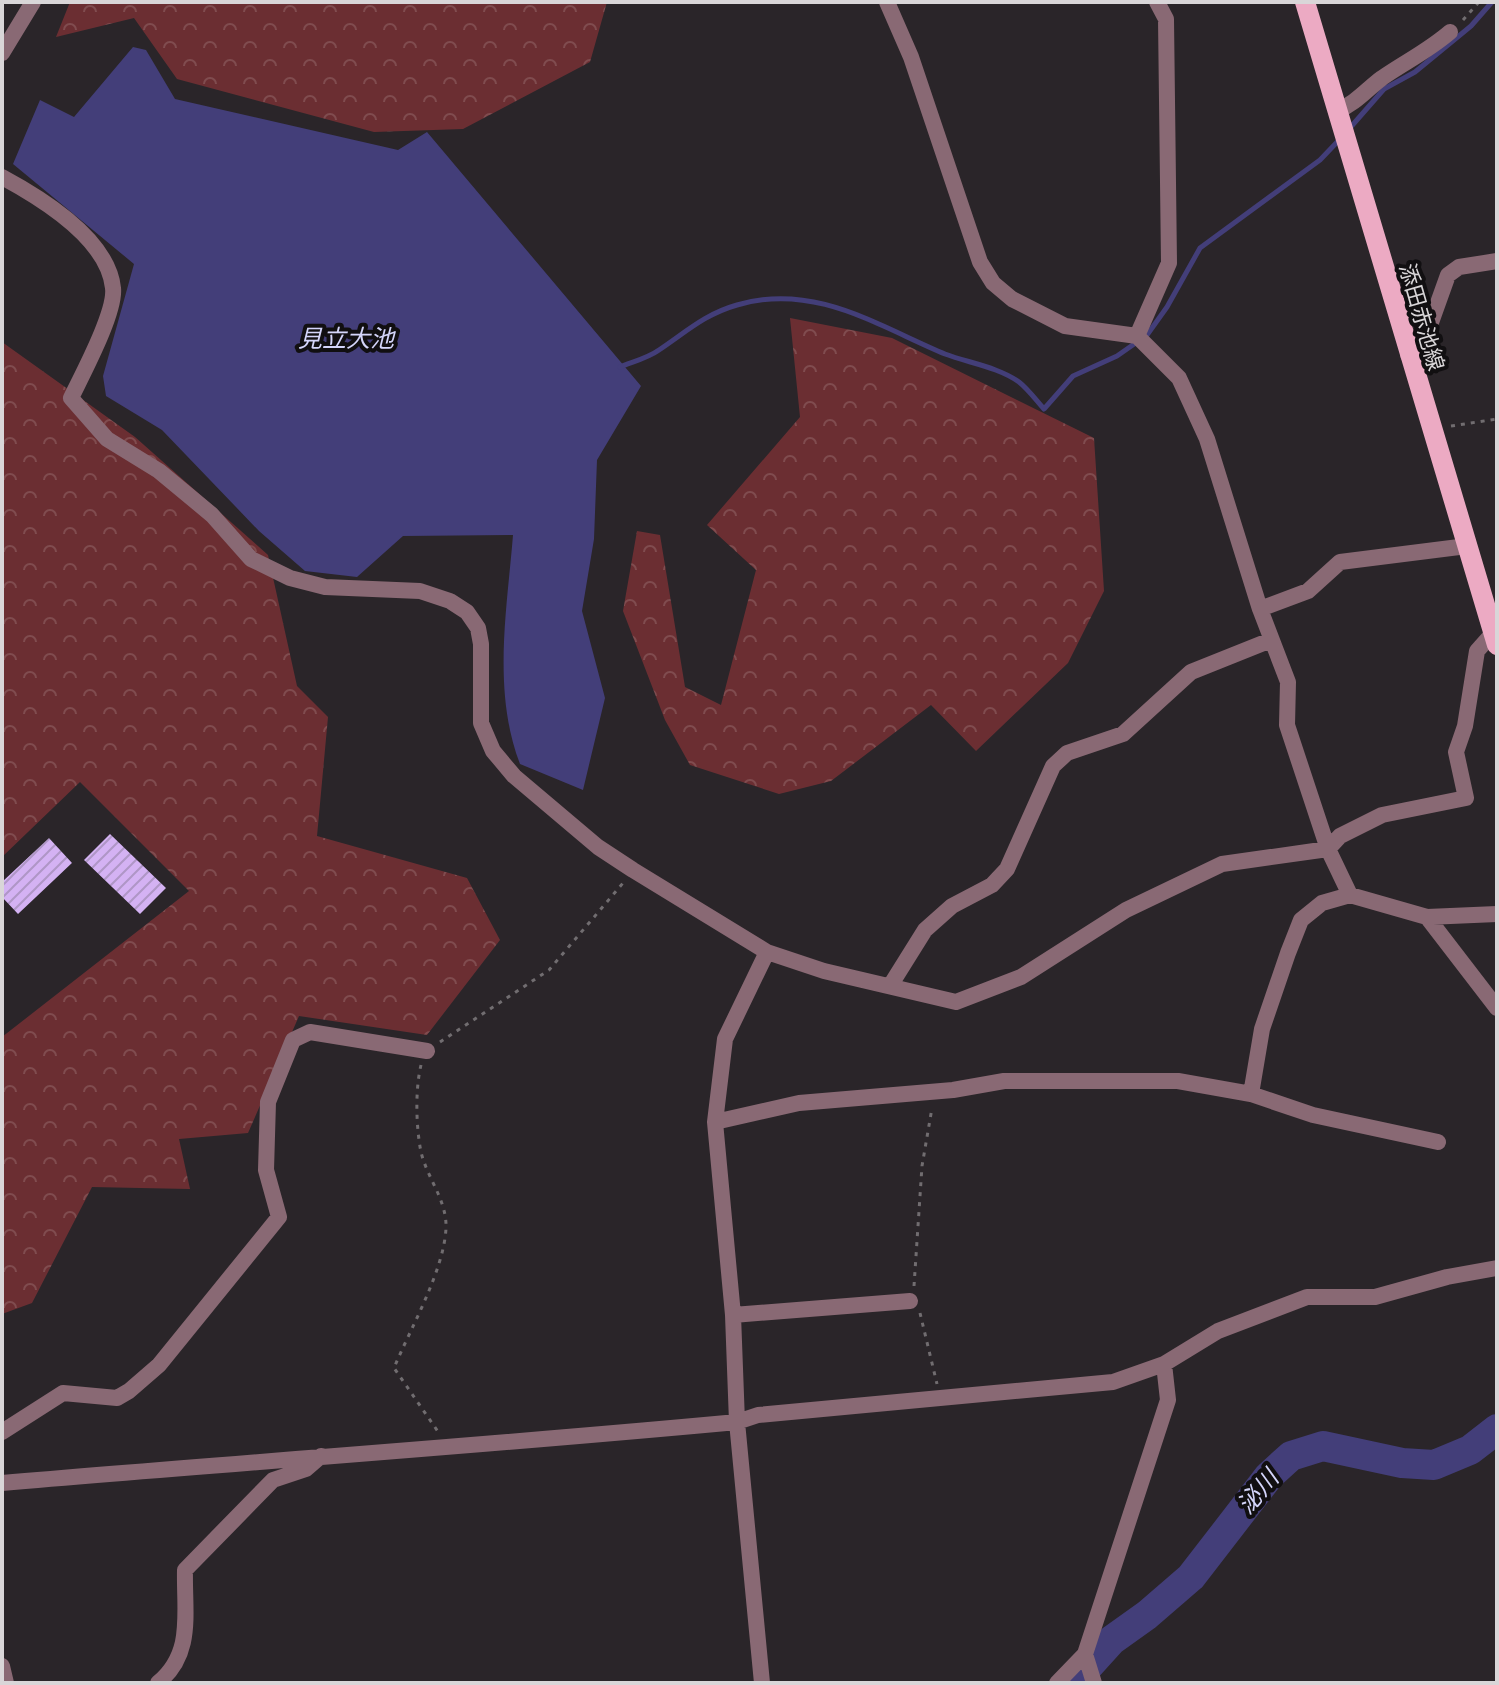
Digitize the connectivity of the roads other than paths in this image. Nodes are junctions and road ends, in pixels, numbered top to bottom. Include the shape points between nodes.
1 (33, 2) edge
2 (887, 2) edge
3 (1157, 2) edge
4 (1305, 2) edge
5 (1450, 32) road end
6 (2, 53) edge
7 (1337, 111) junction
8 (2, 177) edge
9 (1497, 261) edge
10 (1137, 336) junction
11 (1408, 355) junction
12 (1467, 546) junction
13 (1260, 609) junction
14 (1495, 639) edge
15 (1271, 640) junction
16 (1328, 849) junction
17 (1350, 895) junction
18 (1497, 914) edge
19 (1427, 917) junction
20 (767, 952) junction
21 (890, 986) junction
22 (1497, 1008) edge
23 (427, 1051) road end
24 (1251, 1094) junction
25 (715, 1122) junction
26 (1438, 1142) dead end
27 (1497, 1268) edge
28 (914, 1299) road end
29 (733, 1315) junction
30 (1164, 1364) junction
31 (737, 1422) junction
32 (2, 1432) edge
33 (321, 1456) junction
34 (2, 1483) edge
35 (1087, 1656) junction
36 (2, 1666) edge
37 (6, 1683) edge
38 (158, 1683) edge
39 (762, 1683) edge
40 (1057, 1683) edge
41 (1094, 1683) edge

1 - 6 street
2 - 10 street via 911,57 980,262 993,283 1065,326
3 - 10 street via 1166,19 1169,263
4 - 7 main road, 添田赤池線
5 - 7 street
7 - 11 main road, 添田赤池線
8 - 20 street via 41,198 77,228 99,256 114,289 102,331 71,398 107,439 159,471 212,515 251,559 290,578 325,587 420,591 467,612 481,644 481,723 493,751 514,776 633,870
9 - 11 street via 1459,267 1448,275 1429,328
10 - 13 street via 1179,378 1207,439
11 - 12 main road, 添田赤池線
12 - 13 street via 1340,562 1308,591
12 - 14 main road, 添田赤池線
13 - 15 street
14 - 16 street via 1477,651 1456,752 1466,798 1382,815 1340,836
15 - 16 street via 1288,682 1287,725
15 - 21 street via 1191,672 1123,734 1067,753 1053,766 1007,869 925,930
16 - 17 street
16 - 21 street via 1222,864 1126,910 1021,977 956,1002
17 - 19 street
17 - 24 street via 1322,903 1301,920 1262,1029
18 - 19 street
19 - 22 street
20 - 21 street
20 - 25 street via 725,1039
23 - 32 street via 310,1032 293,1040 268,1102 266,1170 279,1217 159,1365 129,1391 117,1398 63,1393
24 - 25 street via 1178,1081 1004,1081 799,1103
24 - 26 street via 1313,1115
25 - 29 street
27 - 30 street via 1375,1297 1307,1297 1218,1331
28 - 29 street
29 - 31 street
30 - 31 street via 1113,1382 758,1415
30 - 35 street via 1168,1400
31 - 33 street
31 - 39 street
33 - 34 street
33 - 38 street via 306,1469 273,1480 185,1570 184,1645 176,1668
35 - 40 street
35 - 41 street
36 - 37 street

